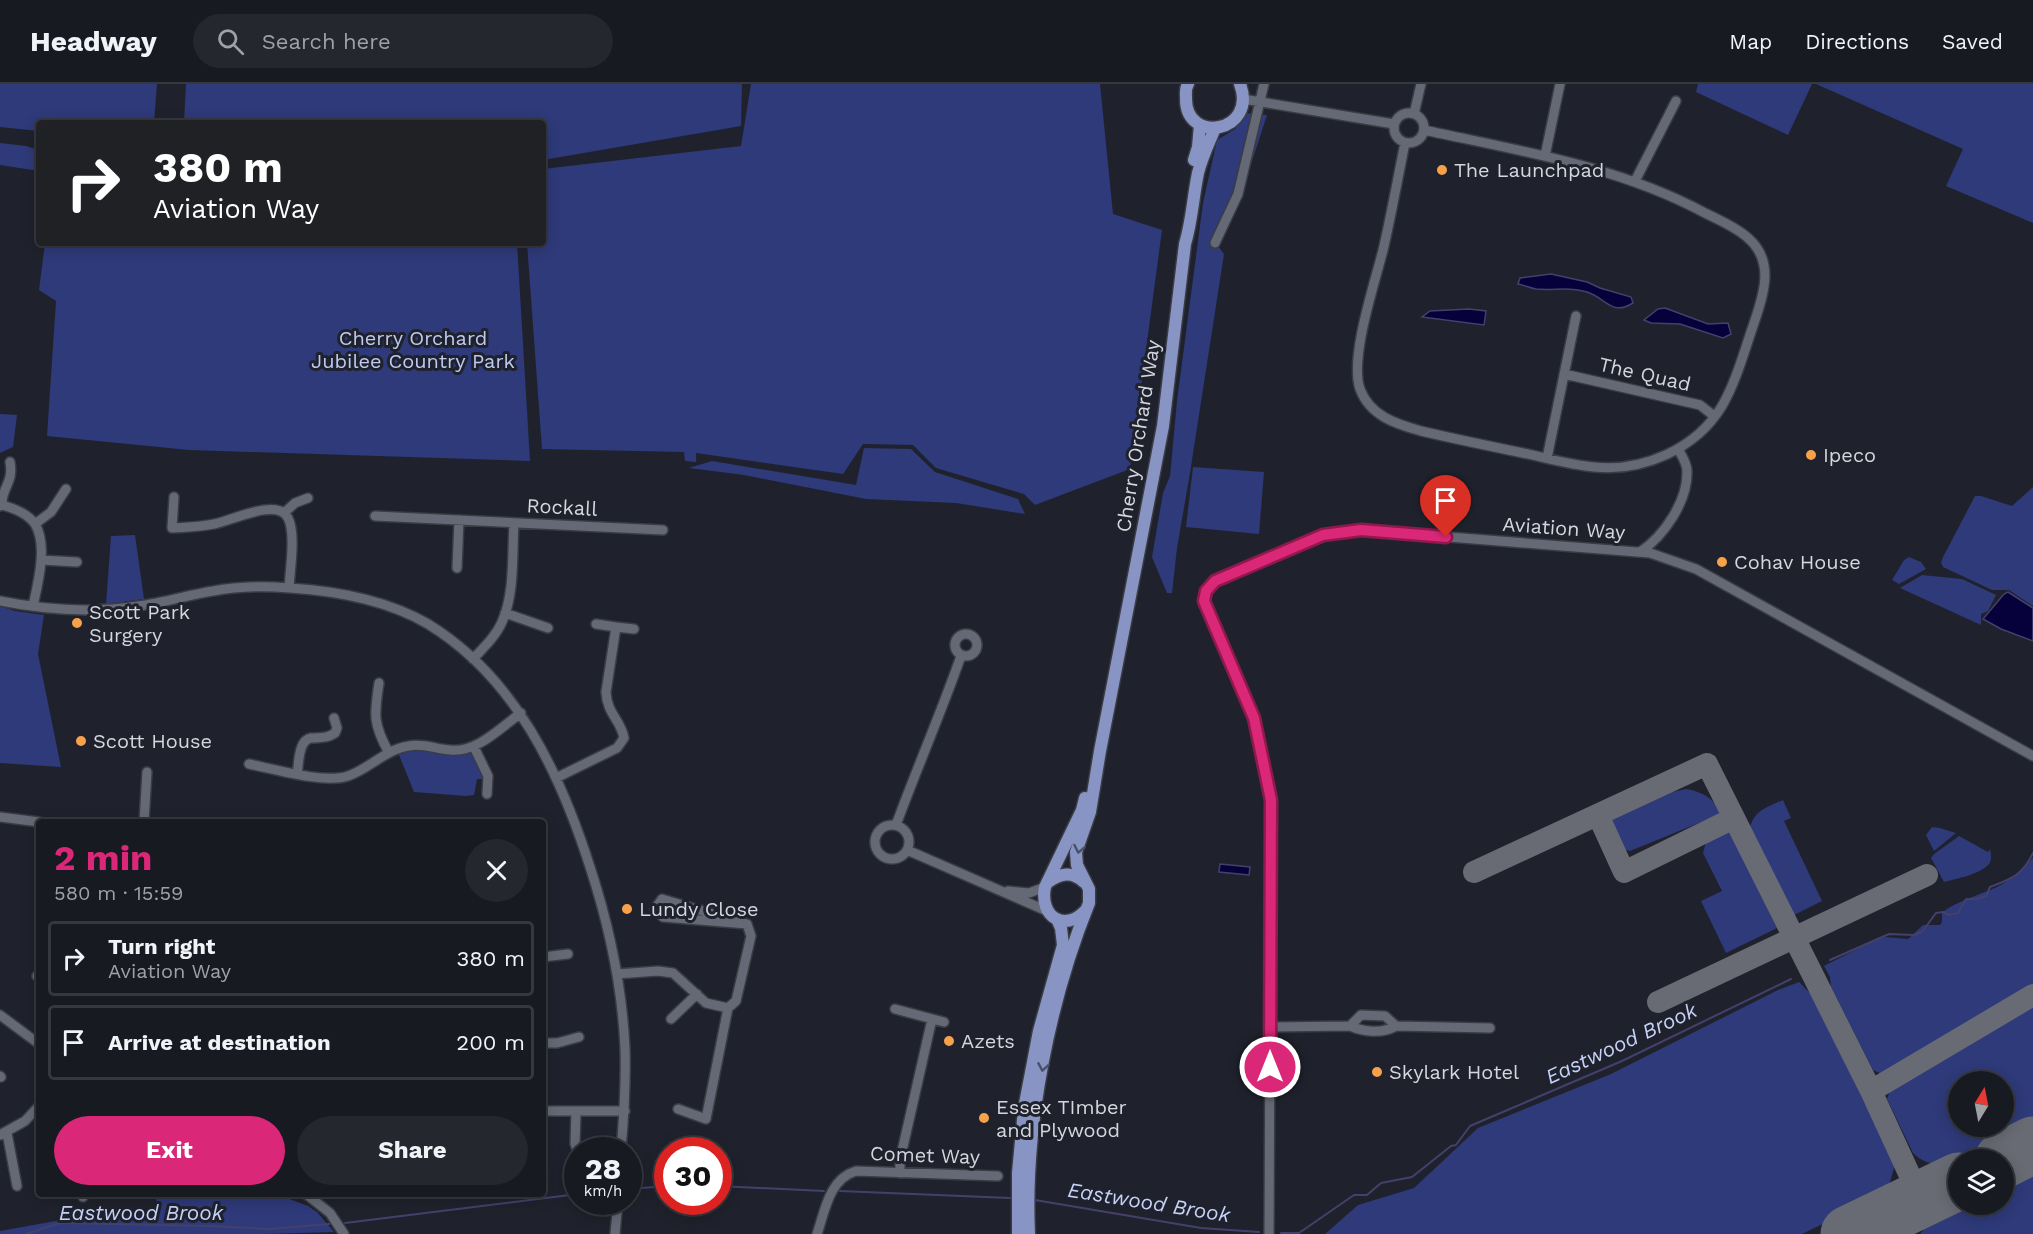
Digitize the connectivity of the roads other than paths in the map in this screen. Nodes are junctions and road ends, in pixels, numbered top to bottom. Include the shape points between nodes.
1 (1188, 84) edge
2 (1240, 84) edge
3 (1264, 84) edge
4 (1421, 84) edge
5 (1560, 84) edge
6 (1243, 99) junction
7 (1260, 101) junction
8 (1676, 101) dead end
9 (1414, 114) junction
10 (1200, 124) junction
11 (1394, 124) junction
12 (1215, 128) junction
13 (1424, 130) junction
14 (1405, 142) junction
15 (1545, 156) junction
16 (1635, 180) junction
17 (1215, 243) dead end
18 (1185, 244) junction
19 (1576, 316) dead end
20 (1564, 374) junction
21 (1714, 416) junction
22 (1678, 449) junction
23 (1547, 458) junction
24 (10, 462) dead end
25 (66, 489) dead end
26 (174, 496) dead end
27 (308, 498) dead end
28 (1, 506) edge
29 (284, 513) junction
30 (375, 516) dead end
31 (459, 520) junction
32 (514, 523) junction
33 (35, 524) junction
34 (663, 530) dead end
35 (1640, 552) junction
36 (41, 560) junction
37 (77, 562) dead end
38 (457, 568) dead end
39 (289, 588) junction
40 (0, 601) edge
41 (33, 606) junction
42 (505, 613) junction
43 (596, 624) dead end
44 (616, 627) junction
45 (548, 628) dead end
46 (634, 630) dead end
47 (961, 656) dead end
48 (473, 659) junction
49 (379, 683) dead end
50 (521, 713) junction
51 (334, 718) dead end
52 (474, 747) junction
53 (1100, 751) junction
54 (389, 753) junction
55 (2033, 756) edge
56 (249, 764) dead end
57 (147, 772) dead end
58 (297, 774) junction
59 (556, 778) junction
60 (487, 794) dead end
61 (0, 817) edge
62 (144, 819) edge
63 (36, 822) edge
64 (896, 825) junction
65 (907, 850) junction
66 (1047, 884) junction
67 (1086, 884) junction
68 (1000, 890) junction
69 (1087, 909) junction
70 (1052, 915) junction
71 (747, 924) junction
72 (568, 954) dead end
73 (546, 957) edge
74 (616, 974) junction
75 (697, 994) junction
76 (728, 1008) junction
77 (896, 1009) dead end
78 (0, 1015) edge
79 (671, 1019) dead end
80 (932, 1019) junction
81 (944, 1022) dead end
82 (1350, 1026) junction
83 (1396, 1026) junction
84 (1270, 1027) junction
85 (1490, 1028) dead end
86 (579, 1037) dead end
87 (36, 1042) edge
88 (546, 1043) edge
89 (678, 1109) dead end
90 (36, 1110) edge
91 (546, 1111) edge
92 (625, 1111) junction
93 (576, 1112) junction
94 (3, 1134) edge
95 (576, 1137) edge
96 (622, 1137) edge
97 (14, 1170) junction
98 (3, 1172) dead end
99 (900, 1173) junction
100 (998, 1176) dead end
101 (17, 1186) dead end
102 (310, 1197) edge
103 (617, 1215) edge
104 (344, 1234) edge
105 (615, 1234) edge
106 (818, 1234) edge
107 (1018, 1234) edge
108 (1029, 1234) edge
109 (1269, 1234) edge

1 - 10 main road via 1185,107
2 - 6 main road
3 - 7 street
4 - 9 street
5 - 15 street
6 - 7 street
6 - 12 main road via 1240,113 1233,121
7 - 11 street
7 - 17 street via 1238,194
8 - 16 street
9 - 11 street via 1404,113
9 - 13 street via 1422,120
10 - 12 main road
10 - 18 main road via 1186,206
11 - 14 street via 1395,134
12 - 18 main road, Cherry Orchard Way via 1201,160
13 - 14 street via 1416,142
13 - 15 street
14 - 23 street via 1359,350 1360,387 1374,409 1399,425
15 - 16 street
16 - 21 street via 1740,232 1760,252 1766,284 1762,299 1735,375
18 - 53 main road, Cherry Orchard Way via 1163,426
19 - 20 street
20 - 21 street, The Quad via 1700,405
20 - 23 street
21 - 22 street
22 - 23 street via 1635,465 1617,467
22 - 35 street via 1688,472 1685,488 1667,524 1654,542
24 - 28 street via 11,479
25 - 33 street via 51,512
26 - 29 street via 172,528 218,524 264,510
27 - 29 street
28 - 33 street
29 - 39 street via 291,533
30 - 31 street
31 - 32 street
31 - 38 street
32 - 34 street, Rockall
32 - 42 street, Rockall
33 - 36 street
35 - 55 street, Aviation Way via 1696,569
35 - 84 street, Aviation Way via 1361,530 1323,535 1215,581 1206,591 1204,601 1254,718 1271,800
36 - 37 street
36 - 41 street
39 - 41 street via 229,588 114,609 59,610
39 - 48 street via 350,596 398,610 427,624
40 - 41 street
42 - 45 street
42 - 48 street, Rockall via 497,631
43 - 44 street
44 - 46 street
44 - 59 street via 606,701 624,735 623,742 611,752
47 - 64 street
48 - 50 street
49 - 54 street via 375,719
50 - 52 street
50 - 59 street
51 - 58 street via 335,733 324,739 305,740
52 - 54 street via 457,751 410,745
52 - 60 street via 488,776
53 - 66 main road, Cherry Orchard Way via 1082,810
53 -> 67 main road, Cherry Orchard Way via 1090,812 1076,852
54 - 58 street via 348,776
56 - 58 street
57 - 62 street
59 - 74 street via 581,838 602,906
61 - 63 street
64 - 65 street via 908,835
64 - 65 street via 879,830 876,850 889,859
65 - 68 street
66 - 67 main road via 1066,874
66 - 68 street via 1029,893
66 - 70 main road via 1043,898
67 - 69 main road, Cherry Orchard Way via 1090,896
68 - 70 street
69 - 70 main road via 1076,919 1063,921
69 -> 108 main road, Cherry Orchard Way via 1049,1033 1029,1168
70 - 107 main road via 1061,928 1063,945 1037,1039 1024,1109
71 - 71 street via 662,899 655,909 663,917
71 - 76 street via 751,936 736,1000
72 - 73 street
74 - 75 street via 666,972
74 - 92 street via 625,1048
75 - 76 street via 706,1003
75 - 79 street
76 - 89 street via 706,1119
77 - 80 street
78 - 87 street
80 - 81 street
80 - 99 street
82 - 83 street via 1387,1031
82 - 83 street via 1361,1015 1385,1016
82 - 84 street
83 - 85 street
84 - 109 street, Aviation Way
86 - 88 street
90 - 94 street
91 - 93 street
92 - 93 street
92 - 96 street
93 - 95 street
94 - 97 street
97 - 98 street
97 - 101 street
99 - 100 street, Comet Way
99 - 106 street, Comet Way via 849,1173 832,1192
102 - 104 street via 330,1213
103 - 105 street

